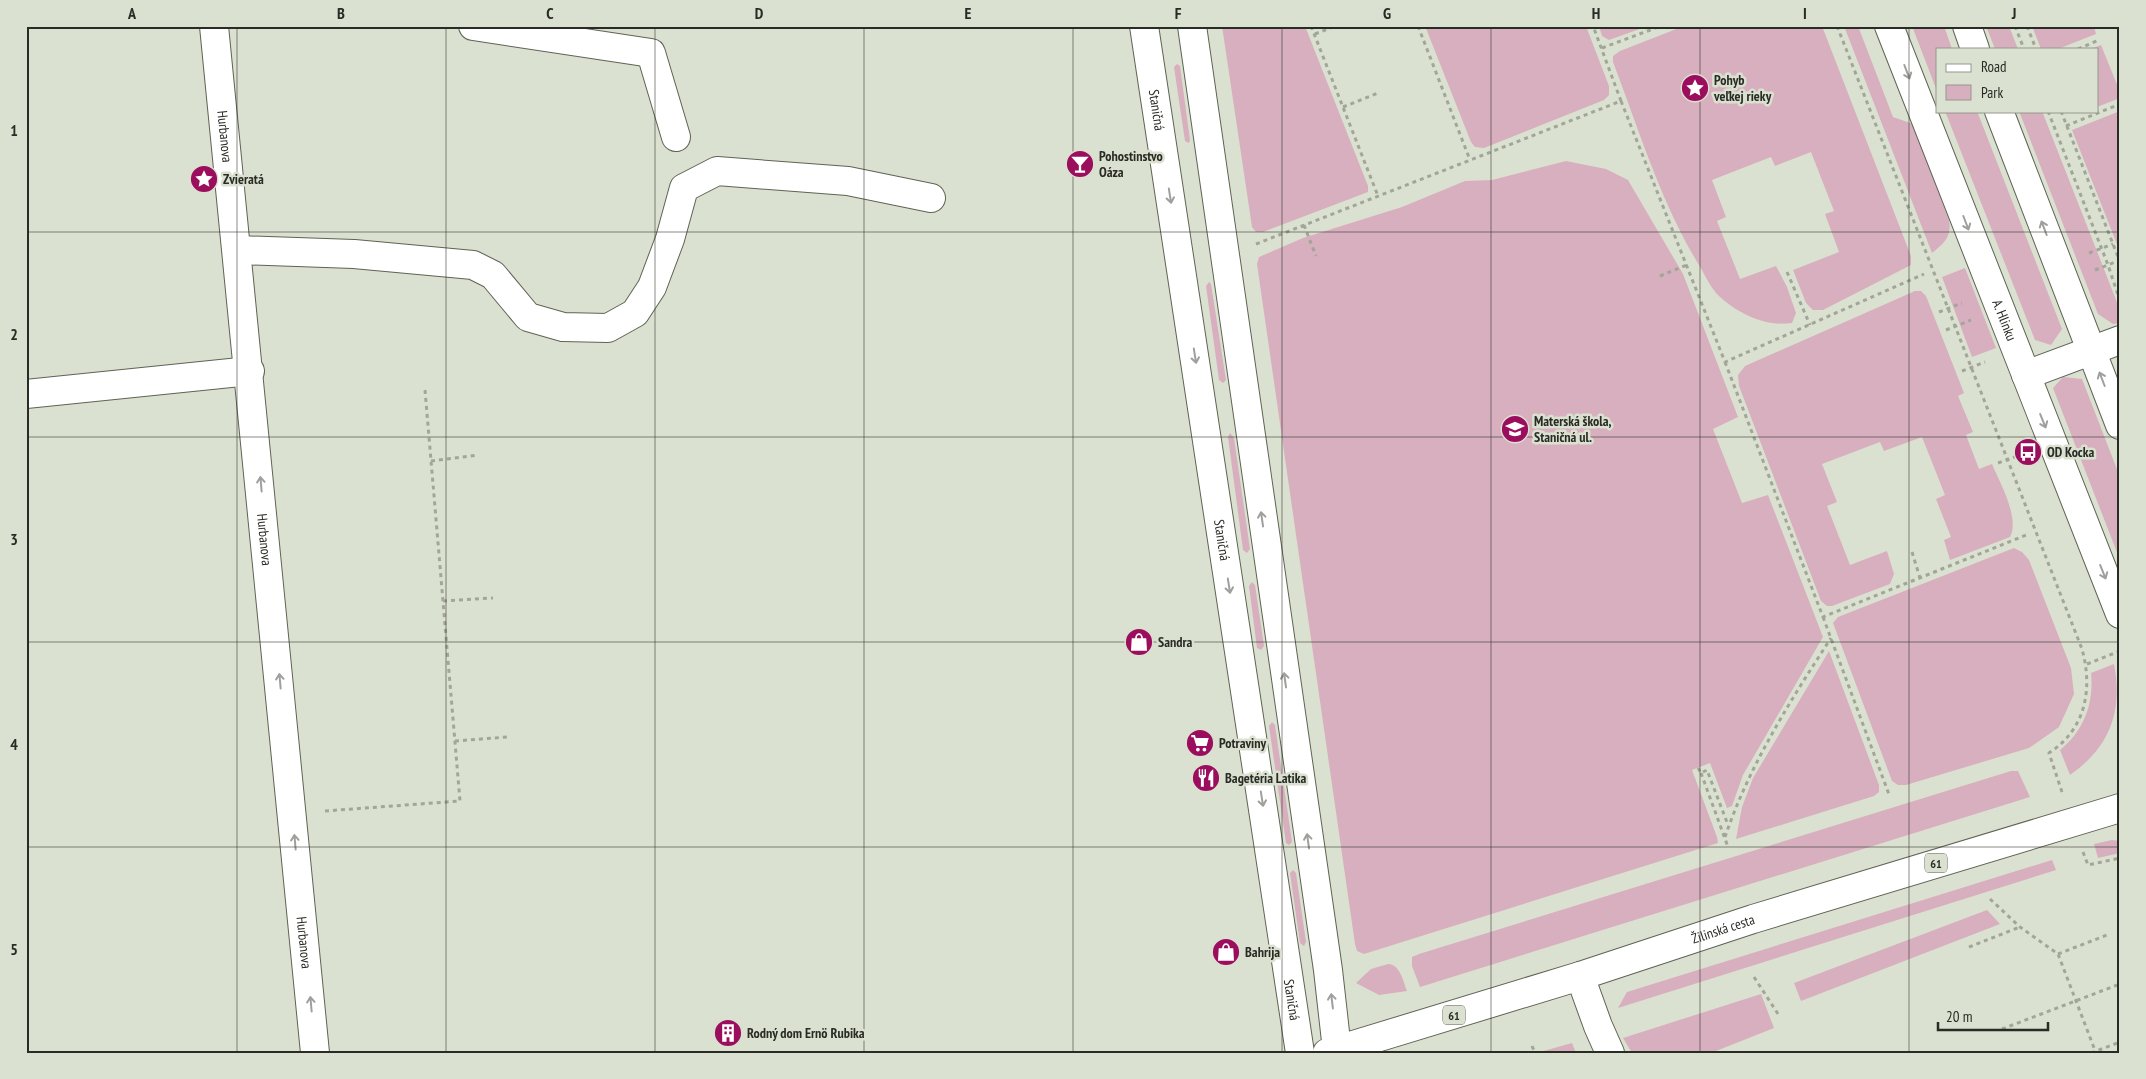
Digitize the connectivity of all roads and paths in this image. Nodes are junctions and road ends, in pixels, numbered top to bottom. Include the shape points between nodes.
1 (214, 26) edge
2 (473, 26) edge
3 (1144, 26) edge
4 (1192, 26) edge
5 (1311, 26) edge
6 (1335, 26) edge
7 (1418, 26) edge
8 (1593, 26) edge
9 (1661, 26) edge
10 (1837, 26) edge
11 (1889, 26) edge
12 (1967, 26) edge
13 (2015, 26) edge
14 (2027, 26) edge
15 (1315, 34) junction
16 (2099, 40) dead end
17 (1602, 48) junction
18 (1975, 48) edge
19 (2024, 48) edge
20 (2036, 48) edge
21 (2080, 48) edge
22 (1378, 93) dead end
23 (1621, 101) junction
24 (2120, 104) edge
25 (1344, 107) junction
26 (1999, 112) edge
27 (2048, 112) edge
28 (2060, 112) edge
29 (2066, 126) junction
30 (676, 137) dead end
31 (1470, 160) junction
32 (1378, 196) junction
33 (931, 198) dead end
34 (1304, 225) junction
35 (1249, 246) dead end
36 (237, 250) junction
37 (1316, 256) dead end
38 (2120, 261) edge
39 (1687, 265) junction
40 (1787, 272) dead end
41 (1924, 274) dead end
42 (1660, 276) dead end
43 (2120, 301) edge
44 (1810, 324) junction
45 (2120, 340) edge
46 (2092, 351) junction
47 (1725, 362) junction
48 (250, 371) junction
49 (2026, 375) junction
50 (425, 390) dead end
51 (26, 394) edge
52 (2120, 425) edge
53 (478, 455) dead end
54 (431, 461) junction
55 (2026, 535) dead end
56 (1912, 552) dead end
57 (1920, 578) junction
58 (493, 598) dead end
59 (443, 600) junction
60 (2120, 614) edge
61 (1823, 617) junction
62 (1831, 638) junction
63 (2120, 651) edge
64 (2086, 664) junction
65 (507, 738) dead end
66 (455, 741) junction
67 (1698, 768) dead end
68 (1700, 773) junction
69 (2059, 782) dead end
70 (1890, 797) dead end
71 (2120, 808) edge
72 (321, 811) dead end
73 (1729, 826) junction
74 (1725, 837) junction
75 (1728, 847) dead end
76 (2082, 849) dead end
77 (2120, 858) edge
78 (1990, 900) dead end
79 (2020, 927) junction
80 (2107, 935) dead end
81 (1968, 946) dead end
82 (2058, 954) junction
83 (1580, 976) junction
84 (1754, 977) dead end
85 (2120, 984) edge
86 (2077, 1000) junction
87 (1780, 1017) dead end
88 (2002, 1029) dead end
89 (2120, 1042) edge
90 (1532, 1046) dead end
91 (1332, 1051) edge
92 (2096, 1052) edge
93 (316, 1053) edge
94 (1300, 1053) edge
95 (1535, 1053) edge
96 (1610, 1053) edge
97 (2091, 1053) edge

1 - 36 street, Hurbanova
2 - 30 street via 651,53
3 -> 94 street, Staničná
91 -> 4 street via 1328,970
5 - 15 path
6 - 15 path
7 - 31 path
8 - 17 path
9 - 17 path
10 - 64 path
11 -> 49 street, A. Hlinku
12 - 18 street
13 - 19 path
14 - 20 path
15 - 25 path
16 - 21 path
17 - 23 path
22 - 25 path
23 - 31 path
23 - 39 path
24 - 29 path
25 - 32 path
46 -> 26 street
27 - 43 path
28 - 29 path
29 - 38 path
31 - 32 path
32 - 34 path
33 - 36 street via 848,180 717,171 684,188 652,287 635,313 608,328 563,327 528,318 493,275 473,265 354,254
34 - 35 path
34 - 37 path
36 - 48 street, Hurbanova
39 - 42 path
39 - 47 path
40 - 44 path
41 - 44 path
44 - 47 path
45 - 46 street
46 - 49 street
52 -> 46 street
47 - 61 path
48 - 51 street
93 -> 48 street, Hurbanova
49 -> 60 street, A. Hlinku
50 - 54 path
53 - 54 path
54 - 59 path
55 - 57 path
56 - 57 path
57 - 61 path
58 - 59 path
59 - 66 path
61 - 62 path
62 - 70 path
62 - 73 path via 1747,778
63 - 64 path
64 - 69 path via 2088,692 2077,726 2049,753
65 - 66 path
66 - 72 path via 460,801
67 - 68 path
68 - 73 path via 1707,770
68 - 74 path
71 - 83 street, Žilinská cesta / 61 via 1753,919
73 - 74 path
74 - 75 path
76 - 77 path via 2088,865
78 - 79 path
79 - 81 path
79 - 82 path
80 - 82 path
82 - 86 path
83 - 91 street, Žilinská cesta / 61
83 - 96 street
84 - 87 path
85 - 86 path
86 - 88 path
86 - 92 path
89 - 92 path
90 - 95 path
92 - 97 path

